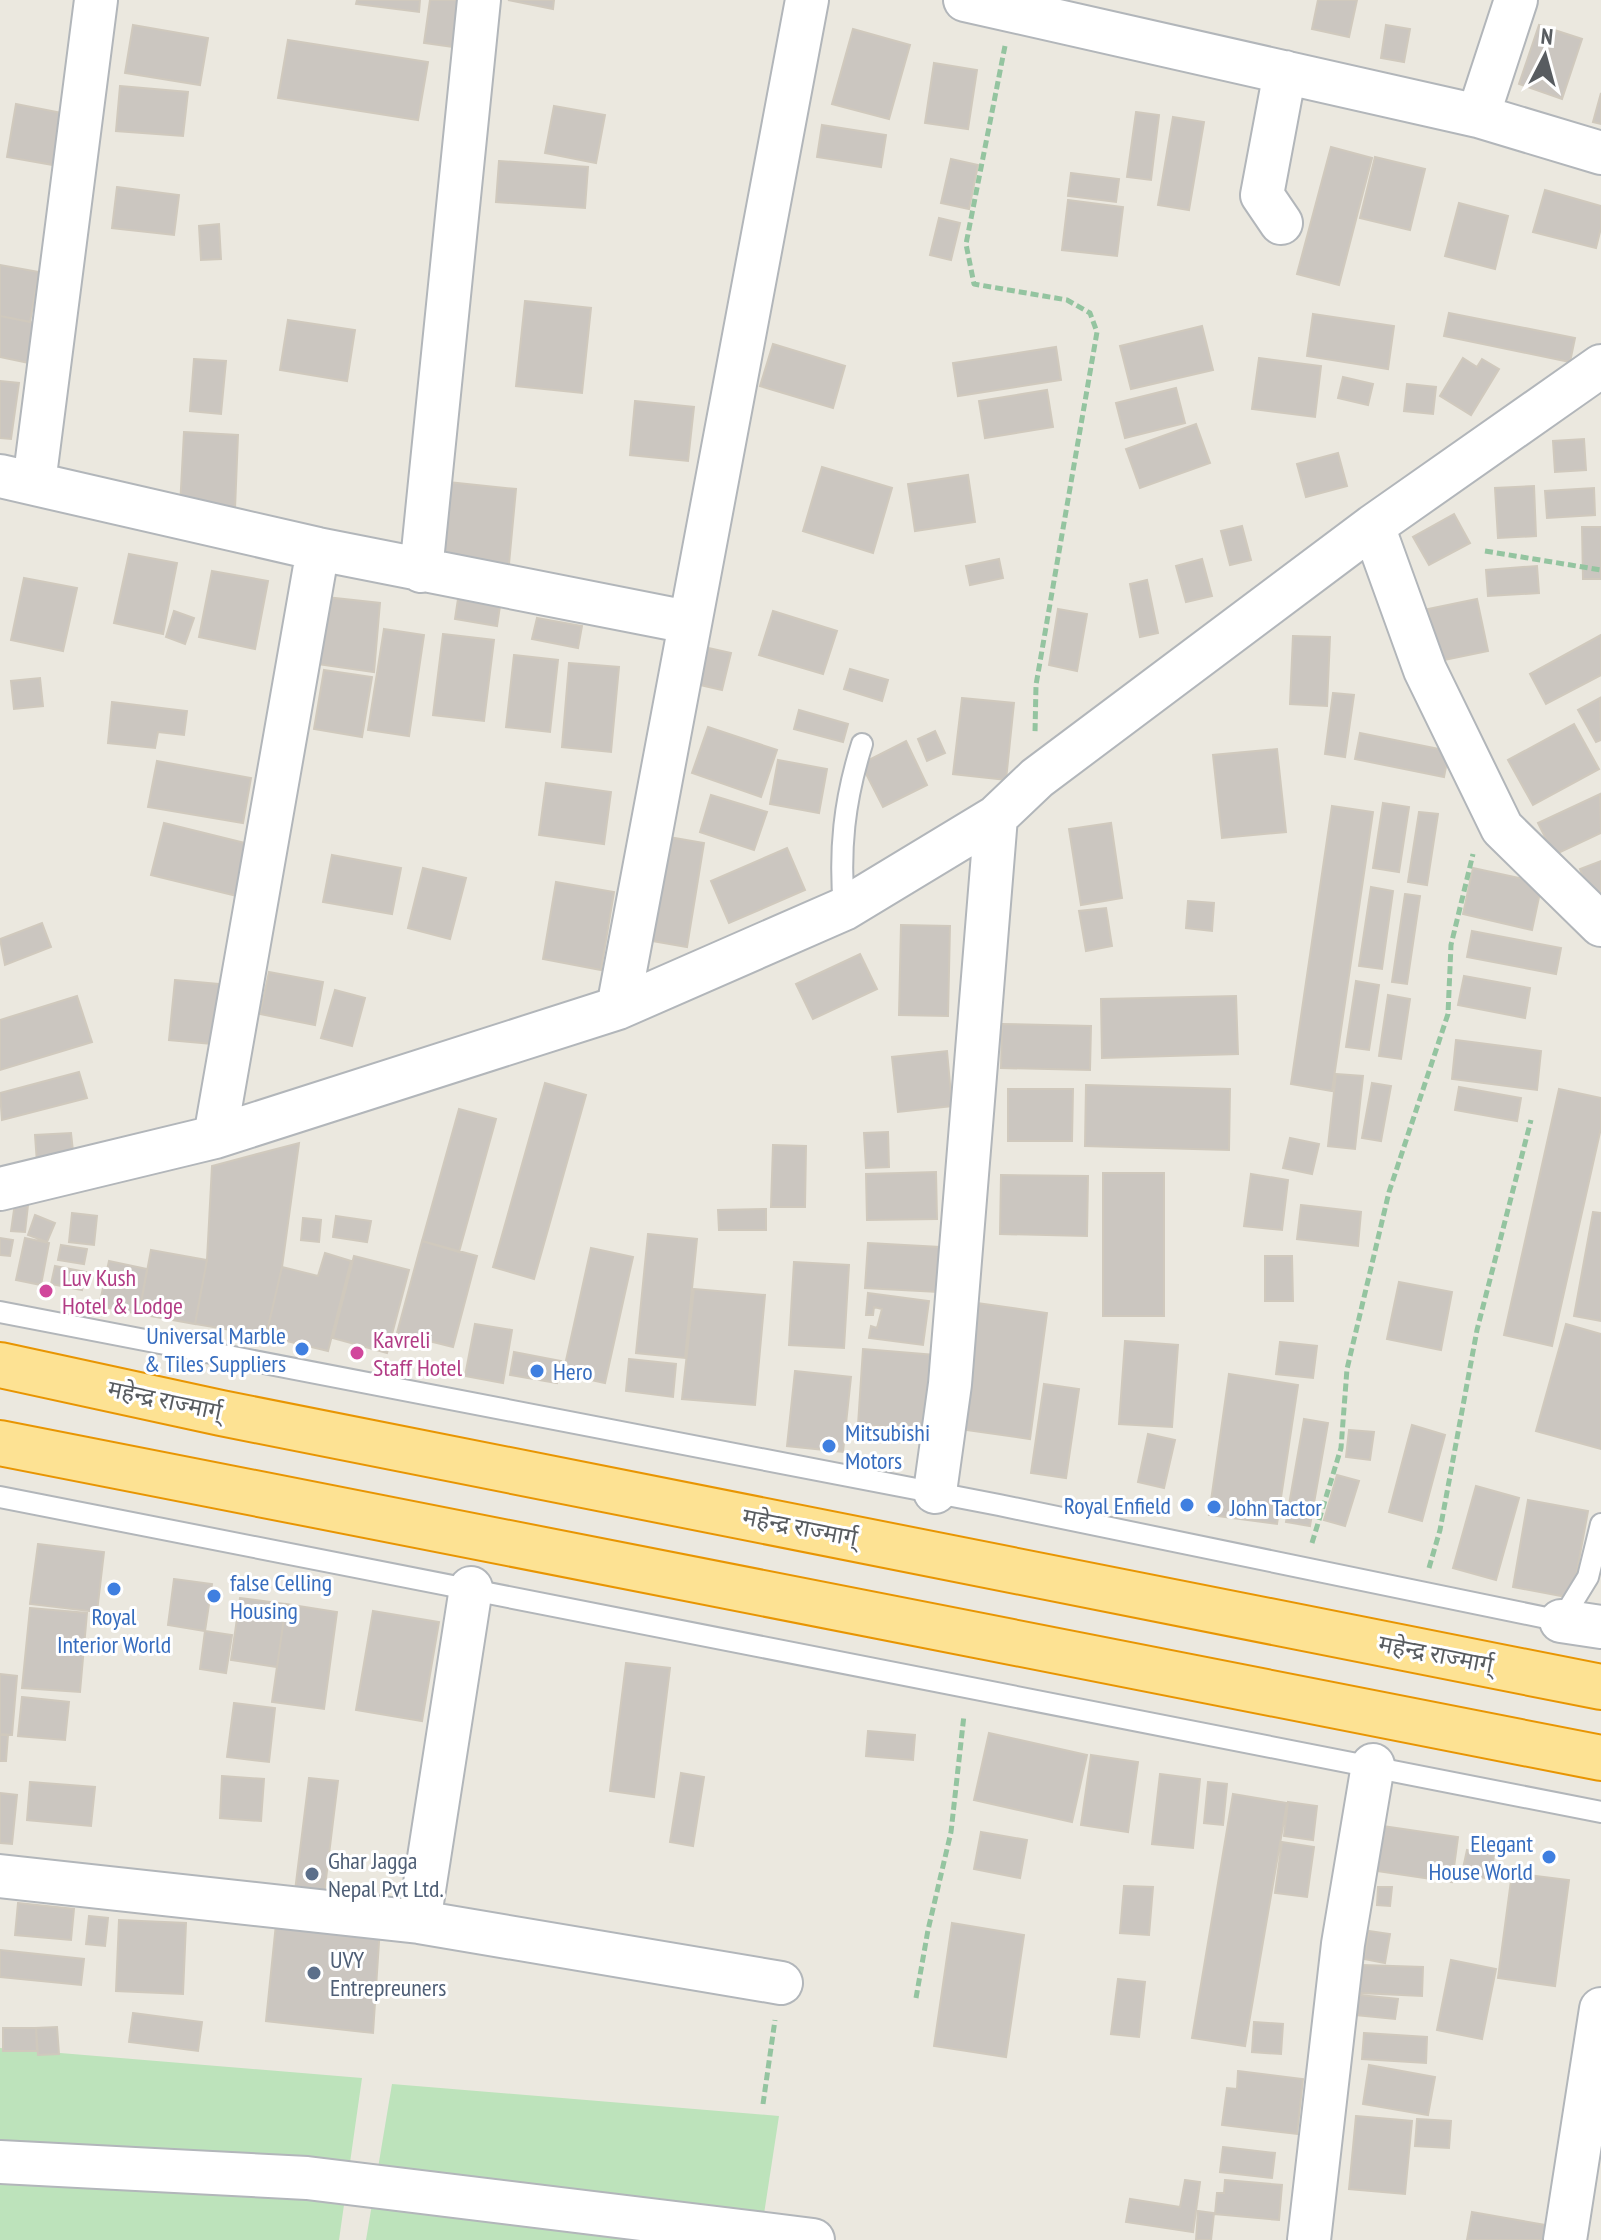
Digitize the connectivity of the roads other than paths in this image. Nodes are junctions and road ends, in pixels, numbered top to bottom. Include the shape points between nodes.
1 (96, 0) edge
2 (479, 0) edge
3 (807, 0) edge
4 (965, 0) edge
5 (1516, 0) edge
6 (1285, 72) junction
7 (1478, 116) junction
8 (1601, 153) edge
9 (1281, 223) dead end
10 (1601, 366) edge
11 (17, 479) edge
12 (1373, 526) junction
13 (318, 549) junction
14 (421, 571) junction
15 (688, 622) junction
16 (862, 744) dead end
17 (996, 817) junction
18 (844, 909) junction
19 (1601, 925) edge
20 (618, 1008) junction
21 (215, 1137) junction
22 (0, 1189) edge
23 (0, 1312) edge
24 (0, 1365) edge
25 (0, 1443) edge
26 (935, 1492) junction
27 (0, 1497) edge
28 (1601, 1524) edge
29 (471, 1588) junction
30 (1581, 1624) edge
31 (1601, 1687) edge
32 (1601, 1758) edge
33 (1373, 1765) junction
34 (1601, 1812) edge
35 (0, 1876) edge
36 (419, 1922) junction
37 (781, 1983) road end
38 (1601, 2009) edge
39 (1591, 2133) edge
40 (0, 2162) edge
41 (660, 2231) edge
42 (813, 2240) edge
43 (1309, 2240) edge
44 (1565, 2240) edge

1 - 11 street
2 - 14 street
3 - 15 street
4 - 6 street
5 - 7 street
6 - 7 street
6 - 9 street via 1262,195
7 - 8 street
10 - 12 street
11 - 13 street
12 - 17 street via 1037,778
12 - 19 street via 1425,670 1502,828
13 - 14 street
13 - 21 street
14 - 15 street
15 - 20 street
16 - 18 lane via 847,794 841,870
17 - 18 street
17 - 26 street via 950,1384
18 - 20 street
20 - 21 street
21 - 22 street
23 - 26 lane
24 - 31 highway, महेन्द्र राज्मार्ग्
25 - 32 highway
26 - 30 lane
27 - 29 lane
28 - 30 lane
29 - 33 lane
29 - 36 street
33 - 34 lane
33 - 43 street via 1343,1944
35 - 36 street
36 - 37 street
38 - 39 street
39 - 44 street
40 - 41 street via 307,2178
41 - 42 street

